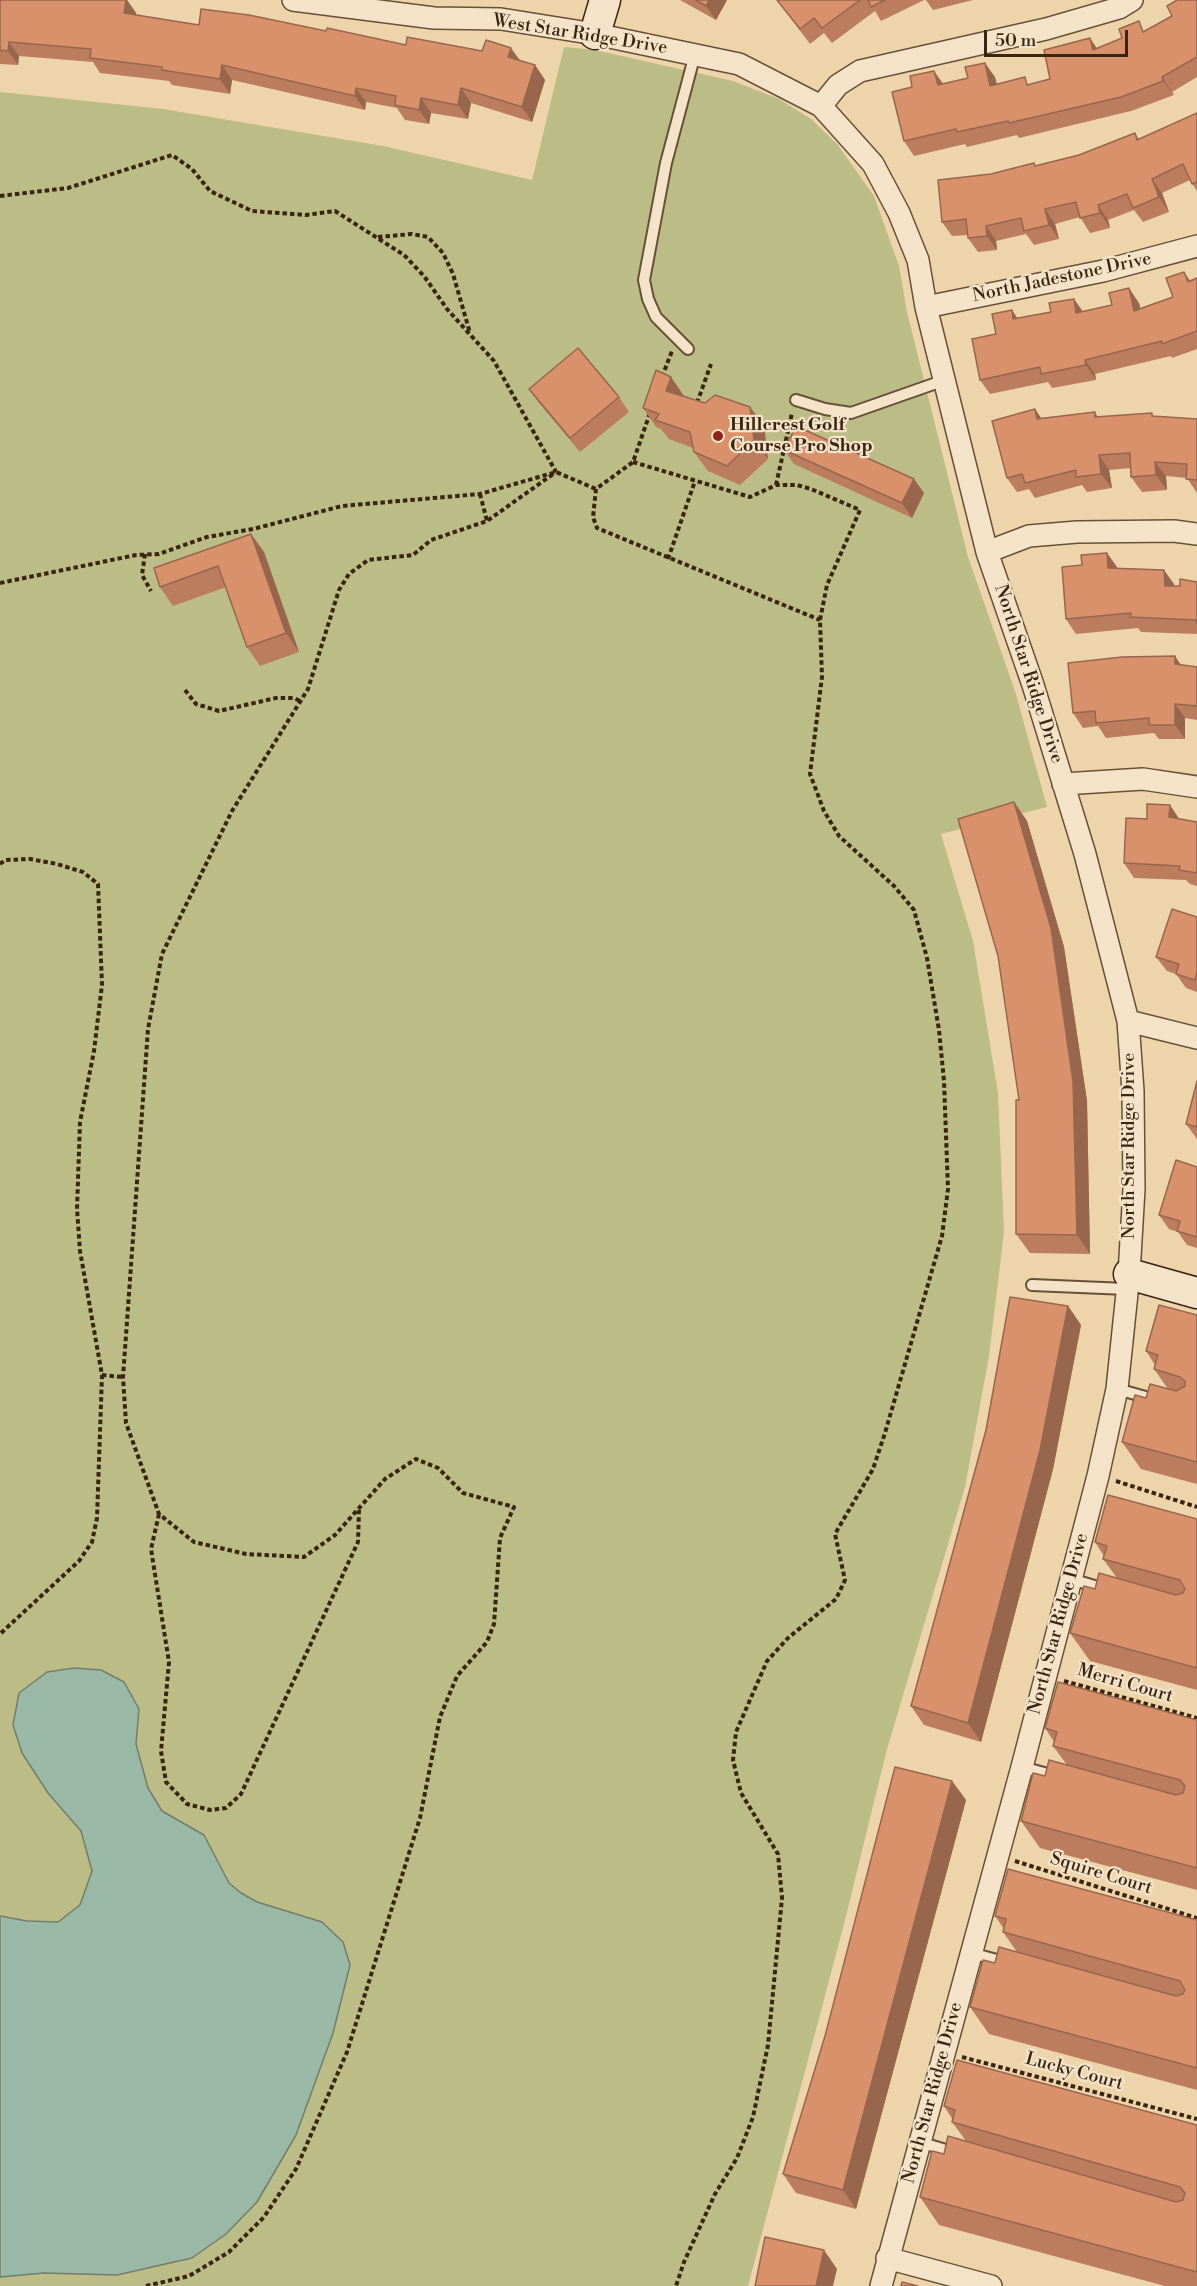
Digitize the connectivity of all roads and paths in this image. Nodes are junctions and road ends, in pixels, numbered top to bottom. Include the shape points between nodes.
1 (293, 0) edge
2 (605, 0) edge
3 (1132, 0) edge
4 (345, 4) edge
5 (595, 34) junction
6 (694, 54) junction
7 (820, 106) junction
8 (0, 196) edge
9 (378, 237) junction
10 (1197, 246) edge
11 (926, 307) junction
12 (470, 334) junction
13 (676, 340) junction
14 (688, 349) dead end
15 (711, 364) dead end
16 (945, 380) junction
17 (659, 386) edge
18 (796, 400) joint
19 (652, 407) edge
20 (693, 414) edge
21 (633, 462) junction
22 (556, 472) junction
23 (695, 481) junction
24 (776, 485) junction
25 (596, 489) junction
26 (480, 494) junction
27 (487, 521) junction
28 (1197, 534) edge
29 (987, 552) junction
30 (145, 554) junction
31 (668, 559) junction
32 (0, 584) edge
33 (151, 591) dead end
34 (820, 620) junction
35 (185, 690) dead end
36 (300, 701) junction
37 (1063, 784) junction
38 (1197, 787) edge
39 (0, 864) edge
40 (1128, 1021) junction
41 (1197, 1038) edge
42 (1128, 1282) junction
43 (1032, 1285) dead end
44 (1197, 1293) edge
45 (102, 1375) junction
46 (123, 1377) junction
47 (1117, 1389) junction
48 (1174, 1405) edge
49 (1098, 1476) junction
50 (1197, 1507) edge
51 (359, 1510) junction
52 (159, 1514) junction
53 (1071, 1579) junction
54 (1117, 1592) edge
55 (0, 1635) edge
56 (1046, 1676) junction
57 (1197, 1718) edge
58 (1022, 1767) junction
59 (1066, 1779) edge
60 (997, 1856) junction
61 (1197, 1918) edge
62 (971, 1953) junction
63 (1016, 1966) edge
64 (944, 2052) junction
65 (1197, 2119) edge
66 (919, 2142) junction
67 (964, 2155) edge
68 (887, 2258) junction
69 (146, 2286) edge
70 (676, 2286) edge
71 (881, 2286) edge
72 (991, 2286) edge

1 - 4 street, West Star Ridge Drive
2 - 5 street
3 - 7 street via 1119,8 1046,29 860,70 838,85
4 - 5 street, West Star Ridge Drive via 434,18 501,19
5 - 6 street, West Star Ridge Drive
6 - 7 street, West Star Ridge Drive via 739,64
6 - 13 lane via 666,163 645,269 651,309
7 - 11 street, North Star Ridge Drive via 873,164 899,213 918,260
8 - 9 path via 68,188 172,154 192,169 210,191 252,211 306,215 335,211
9 - 12 path via 404,255 424,276
9 - 12 path via 428,237 453,274
10 - 11 street, North Jadestone Drive via 1103,271
11 - 16 street, North Star Ridge Drive
12 - 22 path via 494,361
13 - 14 lane
13 - 17 path
15 - 20 path
16 - 18 lane via 851,412 825,410
16 - 29 street, North Star Ridge Drive
18 - 24 path
19 - 21 path
21 - 23 path
21 - 25 path
22 - 25 path
22 - 26 path
22 - 27 path
23 - 24 path via 750,497
23 - 31 path
24 - 34 path via 812,489 860,510 827,585
25 - 31 path via 593,517 597,528
26 - 27 path
26 - 30 path via 342,506 207,537 159,554
27 - 36 path via 431,540 413,555 368,560 349,574 339,590 308,689
28 - 29 street via 1077,532 1029,536
29 - 37 street, North Star Ridge Drive
30 - 32 path
30 - 33 path via 142,575
31 - 34 path
34 - 70 path via 822,677 810,774 824,812 839,836 894,885 914,910 939,1030 948,1189 942,1236 885,1433 873,1468 835,1534 845,1580 836,1599 767,1660 736,1732 733,1760 741,1793 778,1854 782,1898 768,2045 753,2117
35 - 36 path via 196,704 219,711 276,698
36 - 46 path via 232,811 162,954 148,1029
37 - 38 street via 1143,779
37 - 40 street, North Star Ridge Drive
39 - 45 path via 5,860 30,859 57,864 83,872 98,884 102,985 80,1122 76,1209
40 - 41 street
40 - 42 street, North Star Ridge Drive via 1134,1189
42 - 43 lane
42 - 44 street
42 - 47 street, North Star Ridge Drive
45 - 46 path
45 - 55 path via 97,1518 92,1542 79,1561
46 - 52 path via 126,1423
47 - 48 lane
47 - 49 street, North Star Ridge Drive
49 - 50 path
49 - 53 street, North Star Ridge Drive
51 - 52 path via 304,1557 246,1554 194,1542
51 - 52 path via 358,1542 241,1794 226,1808 210,1810 187,1804 166,1782 161,1751 169,1662 151,1550
51 - 69 path via 385,1479 416,1459 438,1468 463,1493 514,1507 500,1538 494,1624 487,1642 457,1677 440,1717 420,1818 347,2052 296,2169 264,2217 229,2252 189,2276
53 - 54 lane
53 - 56 street, North Star Ridge Drive
56 - 57 path, Merri Court
56 - 58 street, North Star Ridge Drive
58 - 59 lane
58 - 60 street, North Star Ridge Drive
60 - 61 path, Squire Court
60 - 62 street, North Star Ridge Drive
62 - 63 lane
62 - 64 street, North Star Ridge Drive
64 - 65 path, Lucky Court
64 - 66 street, North Star Ridge Drive
66 - 67 lane
66 - 68 street, North Star Ridge Drive
68 - 71 street, North Star Ridge Drive
68 - 72 street

